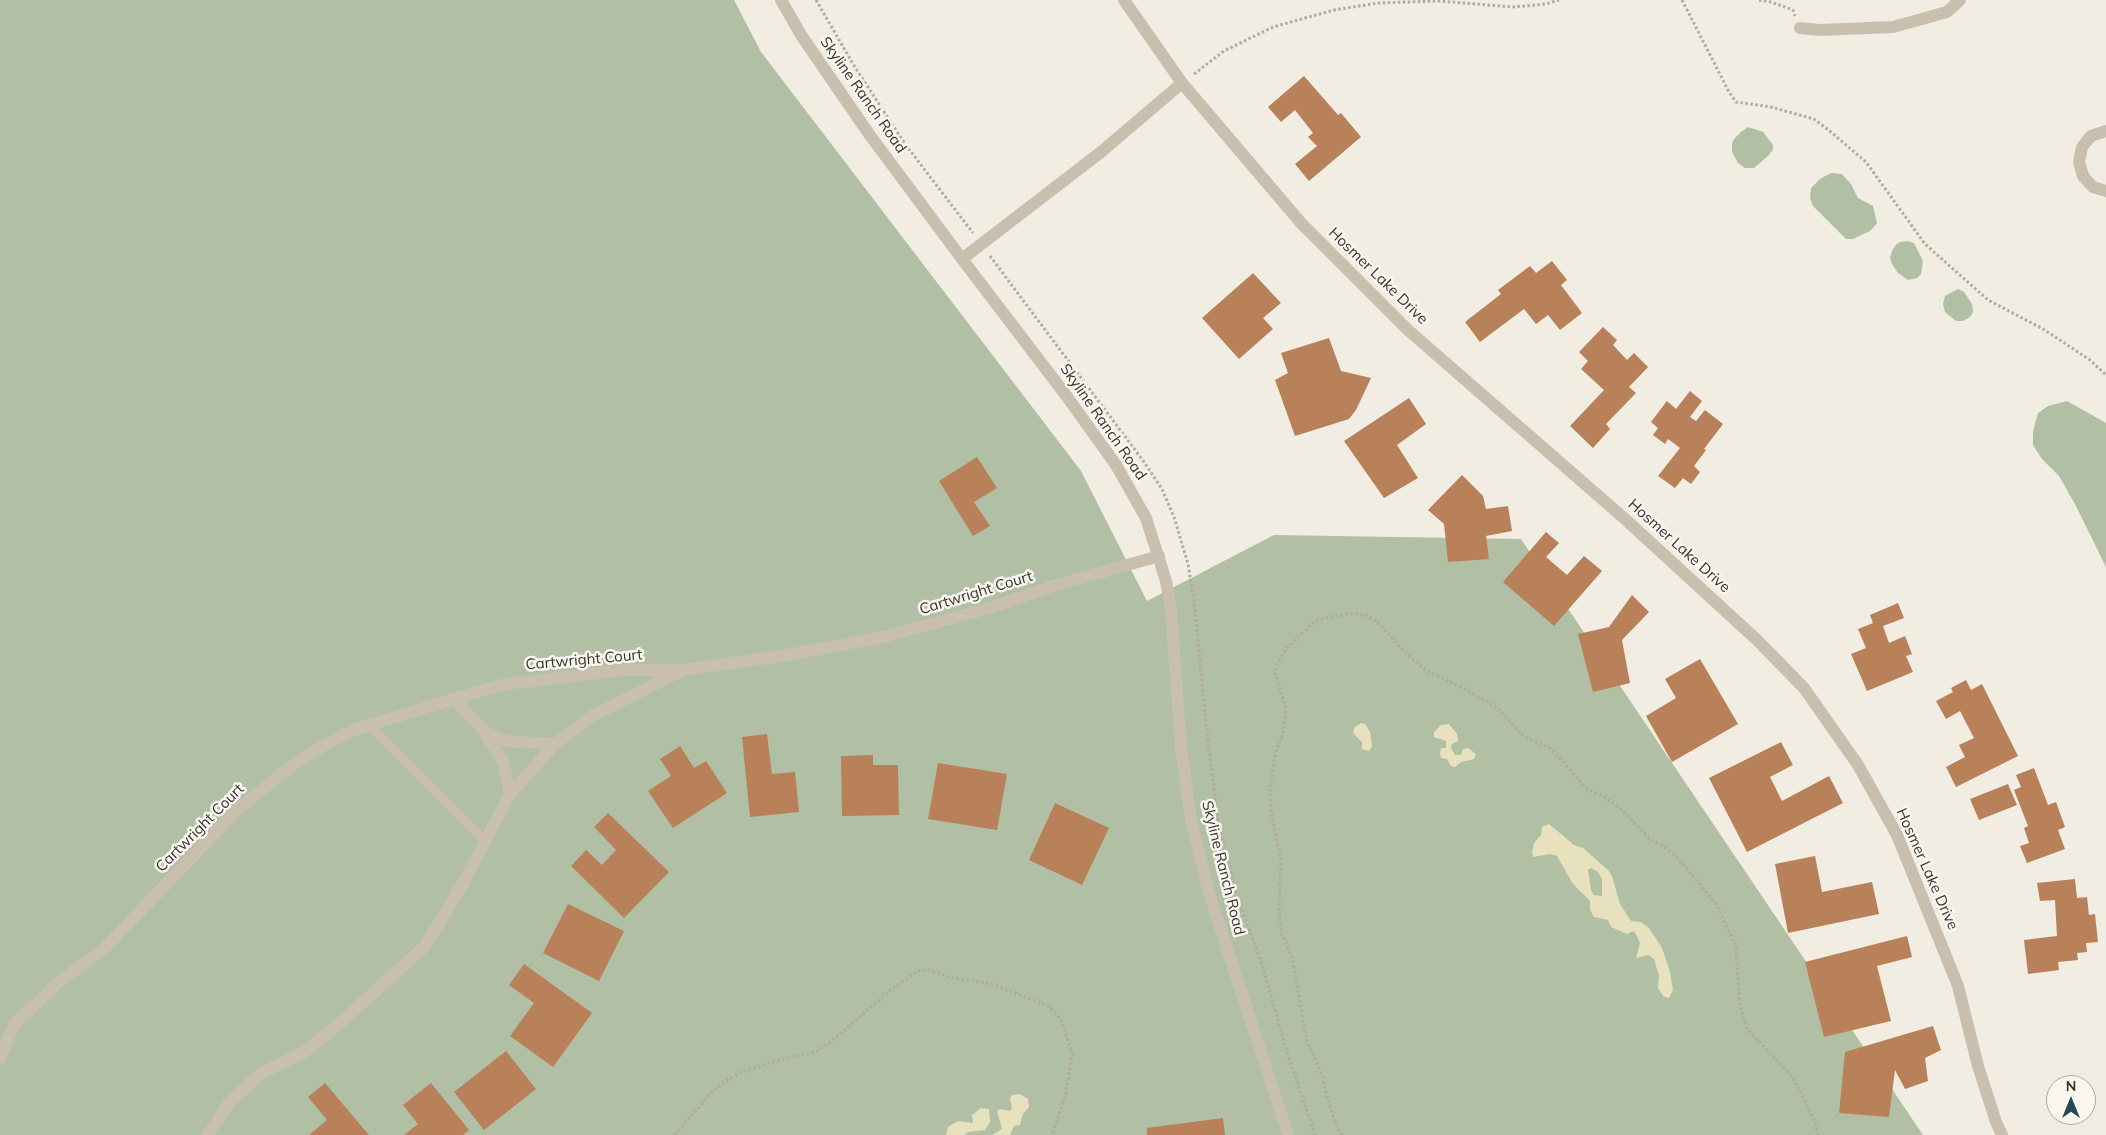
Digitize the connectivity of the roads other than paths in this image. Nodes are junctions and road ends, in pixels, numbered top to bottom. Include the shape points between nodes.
1 (781, 0) edge
2 (1124, 0) edge
3 (1960, 0) edge
4 (1800, 28) road end
5 (1182, 84) junction
6 (2106, 130) edge
7 (2106, 191) edge
8 (962, 259) junction
9 (1158, 556) junction
10 (683, 670) junction
11 (454, 699) junction
12 (369, 725) junction
13 (485, 732) junction
14 (555, 744) junction
15 (510, 794) junction
16 (484, 840) junction
17 (0, 1058) edge
18 (208, 1135) edge
19 (1288, 1135) edge
20 (2002, 1135) edge

1 - 8 street, Skyline Ranch Road via 869,134
2 - 5 street, Hosmer Lake Drive
3 - 4 street via 1947,12 1893,26
5 - 8 street via 1101,152
5 - 20 street, Hosmer Lake Drive via 1301,223 1408,330 1625,519 1757,640 1804,688 1858,765 1897,836 1958,986 1978,1066
6 - 7 street via 2091,136 2082,147 2079,162 2083,176 2093,186
8 - 9 street, Skyline Ranch Road via 1116,465 1146,518
9 - 10 street, Cartwright Court via 883,637
9 - 19 street, Skyline Ranch Road via 1172,610 1181,748 1191,820 1209,893
10 - 11 street, Cartwright Court via 622,670 510,683
10 - 14 street, Cartwright Court via 592,716
11 - 12 street, Cartwright Court
11 - 13 street
12 - 16 lane
12 - 17 street, Cartwright Court via 354,730 290,767 237,810 103,950 60,981 14,1025
13 - 14 street via 507,741
13 - 15 street via 503,762
14 - 15 street, Cartwright Court
15 - 16 street, Cartwright Court
16 - 18 street, Cartwright Court via 425,946 303,1053 260,1074 229,1103

